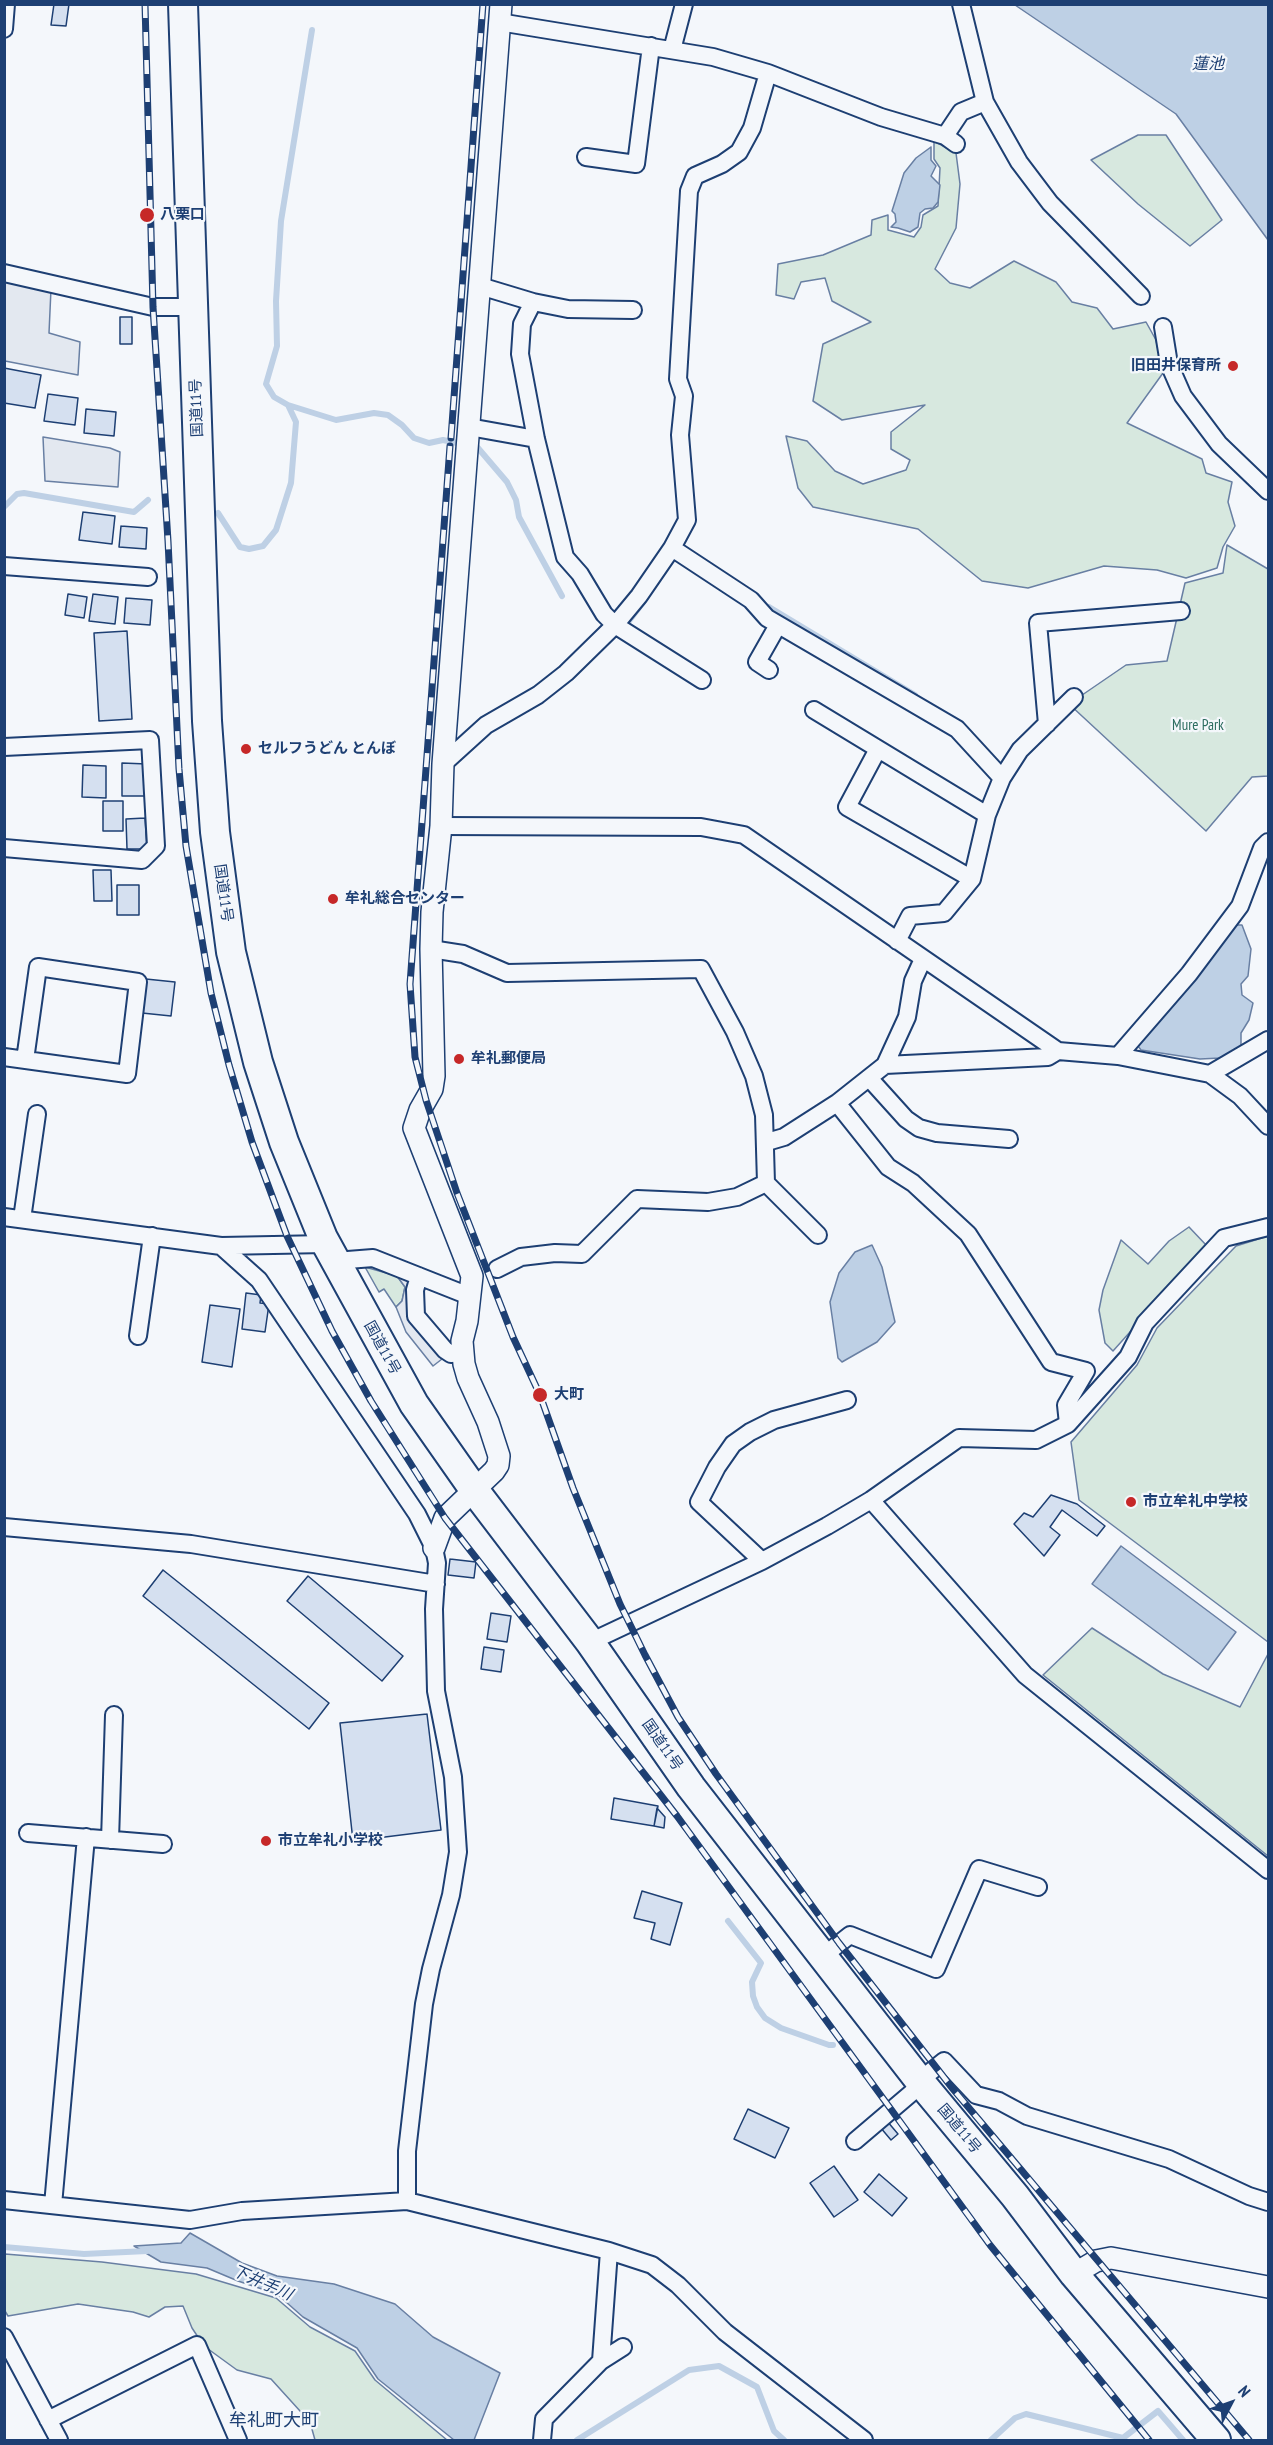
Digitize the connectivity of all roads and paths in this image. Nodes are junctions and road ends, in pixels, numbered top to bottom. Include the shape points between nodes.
1 (6, 4) edge
2 (183, 4) edge
3 (684, 4) edge
4 (961, 4) edge
5 (500, 13) edge
6 (4, 29) edge
7 (651, 46) junction
8 (672, 50) junction
9 (768, 73) junction
10 (985, 102) junction
11 (586, 157) dead end
12 (4, 273) edge
13 (480, 286) junction
14 (1141, 297) dead end
15 (533, 302) junction
16 (194, 307) junction
17 (633, 310) dead end
18 (1163, 327) dead end
19 (469, 427) junction
20 (536, 439) junction
21 (1269, 491) edge
22 (672, 548) junction
23 (4, 566) edge
24 (148, 577) dead end
25 (1181, 611) dead end
26 (615, 625) junction
27 (778, 625) junction
28 (769, 670) dead end
29 (702, 680) dead end
30 (1074, 697) dead end
31 (814, 710) dead end
32 (1047, 724) junction
33 (4, 747) edge
34 (878, 749) junction
35 (443, 764) junction
36 (1002, 778) junction
37 (987, 815) junction
38 (441, 826) junction
39 (1269, 842) edge
40 (4, 848) edge
41 (972, 879) junction
42 (897, 941) junction
43 (431, 949) junction
44 (923, 959) junction
45 (1269, 1040) edge
46 (1058, 1051) junction
47 (1118, 1056) junction
48 (4, 1057) edge
49 (26, 1060) junction
50 (885, 1065) junction
51 (1210, 1074) junction
52 (869, 1078) junction
53 (837, 1103) junction
54 (37, 1114) dead end
55 (1269, 1126) edge
56 (1009, 1139) dead end
57 (766, 1142) junction
58 (766, 1183) junction
59 (4, 1217) edge
60 (22, 1219) junction
61 (1269, 1227) edge
62 (818, 1235) dead end
63 (152, 1236) junction
64 (221, 1246) junction
65 (331, 1252) junction
66 (497, 1269) dead end
67 (419, 1276) junction
68 (469, 1296) junction
69 (138, 1336) dead end
70 (463, 1353) junction
71 (847, 1400) dead end
72 (1068, 1424) junction
73 (475, 1491) junction
74 (871, 1500) junction
75 (4, 1527) edge
76 (434, 1548) junction
77 (762, 1561) junction
78 (436, 1584) junction
79 (590, 1642) junction
80 (114, 1715) dead end
81 (28, 1833) dead end
82 (86, 1838) junction
83 (110, 1840) junction
84 (163, 1844) dead end
85 (1269, 1870) edge
86 (1038, 1887) dead end
87 (822, 1957) junction
88 (920, 2083) junction
89 (855, 2141) dead end
90 (4, 2199) edge
91 (407, 2201) junction
92 (1269, 2202) edge
93 (53, 2205) junction
94 (609, 2251) junction
95 (1074, 2274) junction
96 (1269, 2287) edge
97 (4, 2337) edge
98 (623, 2347) dead end
99 (601, 2361) junction
100 (48, 2420) junction
101 (59, 2440) edge
102 (238, 2440) edge
103 (542, 2440) edge
104 (864, 2440) edge
105 (1216, 2440) edge

1 - 6 street
2 - 16 highway, 国道11号
3 - 8 street
4 - 10 street
5 - 7 street
5 - 13 street
7 - 8 street
7 - 11 street via 636,164
8 - 9 street
9 - 10 street via 950,140 961,112
9 - 22 street via 752,128 739,152 695,176 689,191 678,379 684,396 680,435 687,520
10 - 14 street via 1019,162 1050,203
12 - 16 street via 153,307
13 - 15 street
13 - 19 street
15 - 17 street via 568,309
15 - 20 street via 522,324 520,354
16 - 65 highway, 国道11号 via 207,721 215,832 231,952 258,1062 284,1142
18 - 21 street via 1169,364 1183,396 1219,444
19 - 20 street
19 - 35 street
20 - 26 street via 565,557
22 - 26 street
22 - 27 street via 751,600 766,618
23 - 24 street
25 - 32 street via 1038,622
26 - 29 street
26 - 35 street via 566,673 538,695 486,725
27 - 28 street via 757,662
27 - 36 street via 957,729
30 - 32 street
31 - 34 street
32 - 36 street via 1020,750
33 - 40 street via 150,740 156,846 142,860
34 - 37 street
34 - 41 street via 847,807
35 - 38 street
36 - 37 street
37 - 41 street
38 - 42 street via 701,827 744,836
38 - 43 street
39 - 47 street via 1262,848 1240,906 1189,975
41 - 42 street via 944,914 910,916
42 - 44 street
43 - 57 street via 463,954 507,973 700,969 754,1076
43 - 68 street via 434,1076 414,1128 472,1276
44 - 46 street
44 - 50 street via 907,1017
45 - 51 street
46 - 47 street
46 - 50 street via 1048,1057
47 - 51 street
48 - 49 street
49 - 49 street via 127,1074 138,982 38,967
50 - 52 street
51 - 55 street via 1240,1096
52 - 53 street
52 - 56 street via 919,1128
53 - 57 street via 784,1137
53 - 72 street via 888,1167 913,1183 968,1233 1051,1362 1086,1371 1066,1405
54 - 60 street
57 - 58 street
58 - 62 street
58 - 66 street via 737,1197 708,1202 637,1199 582,1254 521,1257
59 - 60 street
60 - 63 street
61 - 72 street via 1224,1239 1145,1323 1128,1357
63 - 64 street
63 - 69 street
64 - 65 street
64 - 76 street via 259,1280 417,1514
65 - 67 street via 352,1258 374,1258
65 - 73 highway, 国道11号 via 414,1404
67 - 68 street
67 - 70 street via 416,1316 445,1350
68 - 70 street
70 - 73 street via 468,1378 499,1456 494,1471
71 - 77 street via 774,1420 750,1432 734,1444 717,1467 699,1502
72 - 74 street via 1036,1440 959,1438
73 - 76 street via 445,1518
73 - 79 highway, 国道11号
74 - 77 street
74 - 85 street via 1025,1675
75 - 78 street via 191,1544
76 - 78 street
77 - 79 street
78 - 91 street via 436,1691 453,1777 458,1852 424,2004 407,2151
79 - 87 highway, 国道11号 via 691,1787
80 - 83 street
81 - 82 street
82 - 83 street
82 - 93 street
83 - 84 street
86 - 87 street via 979,1869 936,1969 850,1935
87 - 88 highway, 国道11号
88 - 89 street
88 - 92 street via 944,2061 976,2095 999,2101 1027,2116 1169,2159
88 - 95 highway, 国道11号 via 1015,2196
90 - 93 street
91 - 93 street via 242,2211 190,2220
91 - 94 street
94 - 99 street
94 - 104 street via 652,2265 725,2332
95 - 96 street via 1096,2260 1110,2258
95 - 105 highway, 国道11号
97 - 100 street
98 - 99 street
99 - 103 street via 544,2419
100 - 101 street
100 - 102 street via 197,2345

